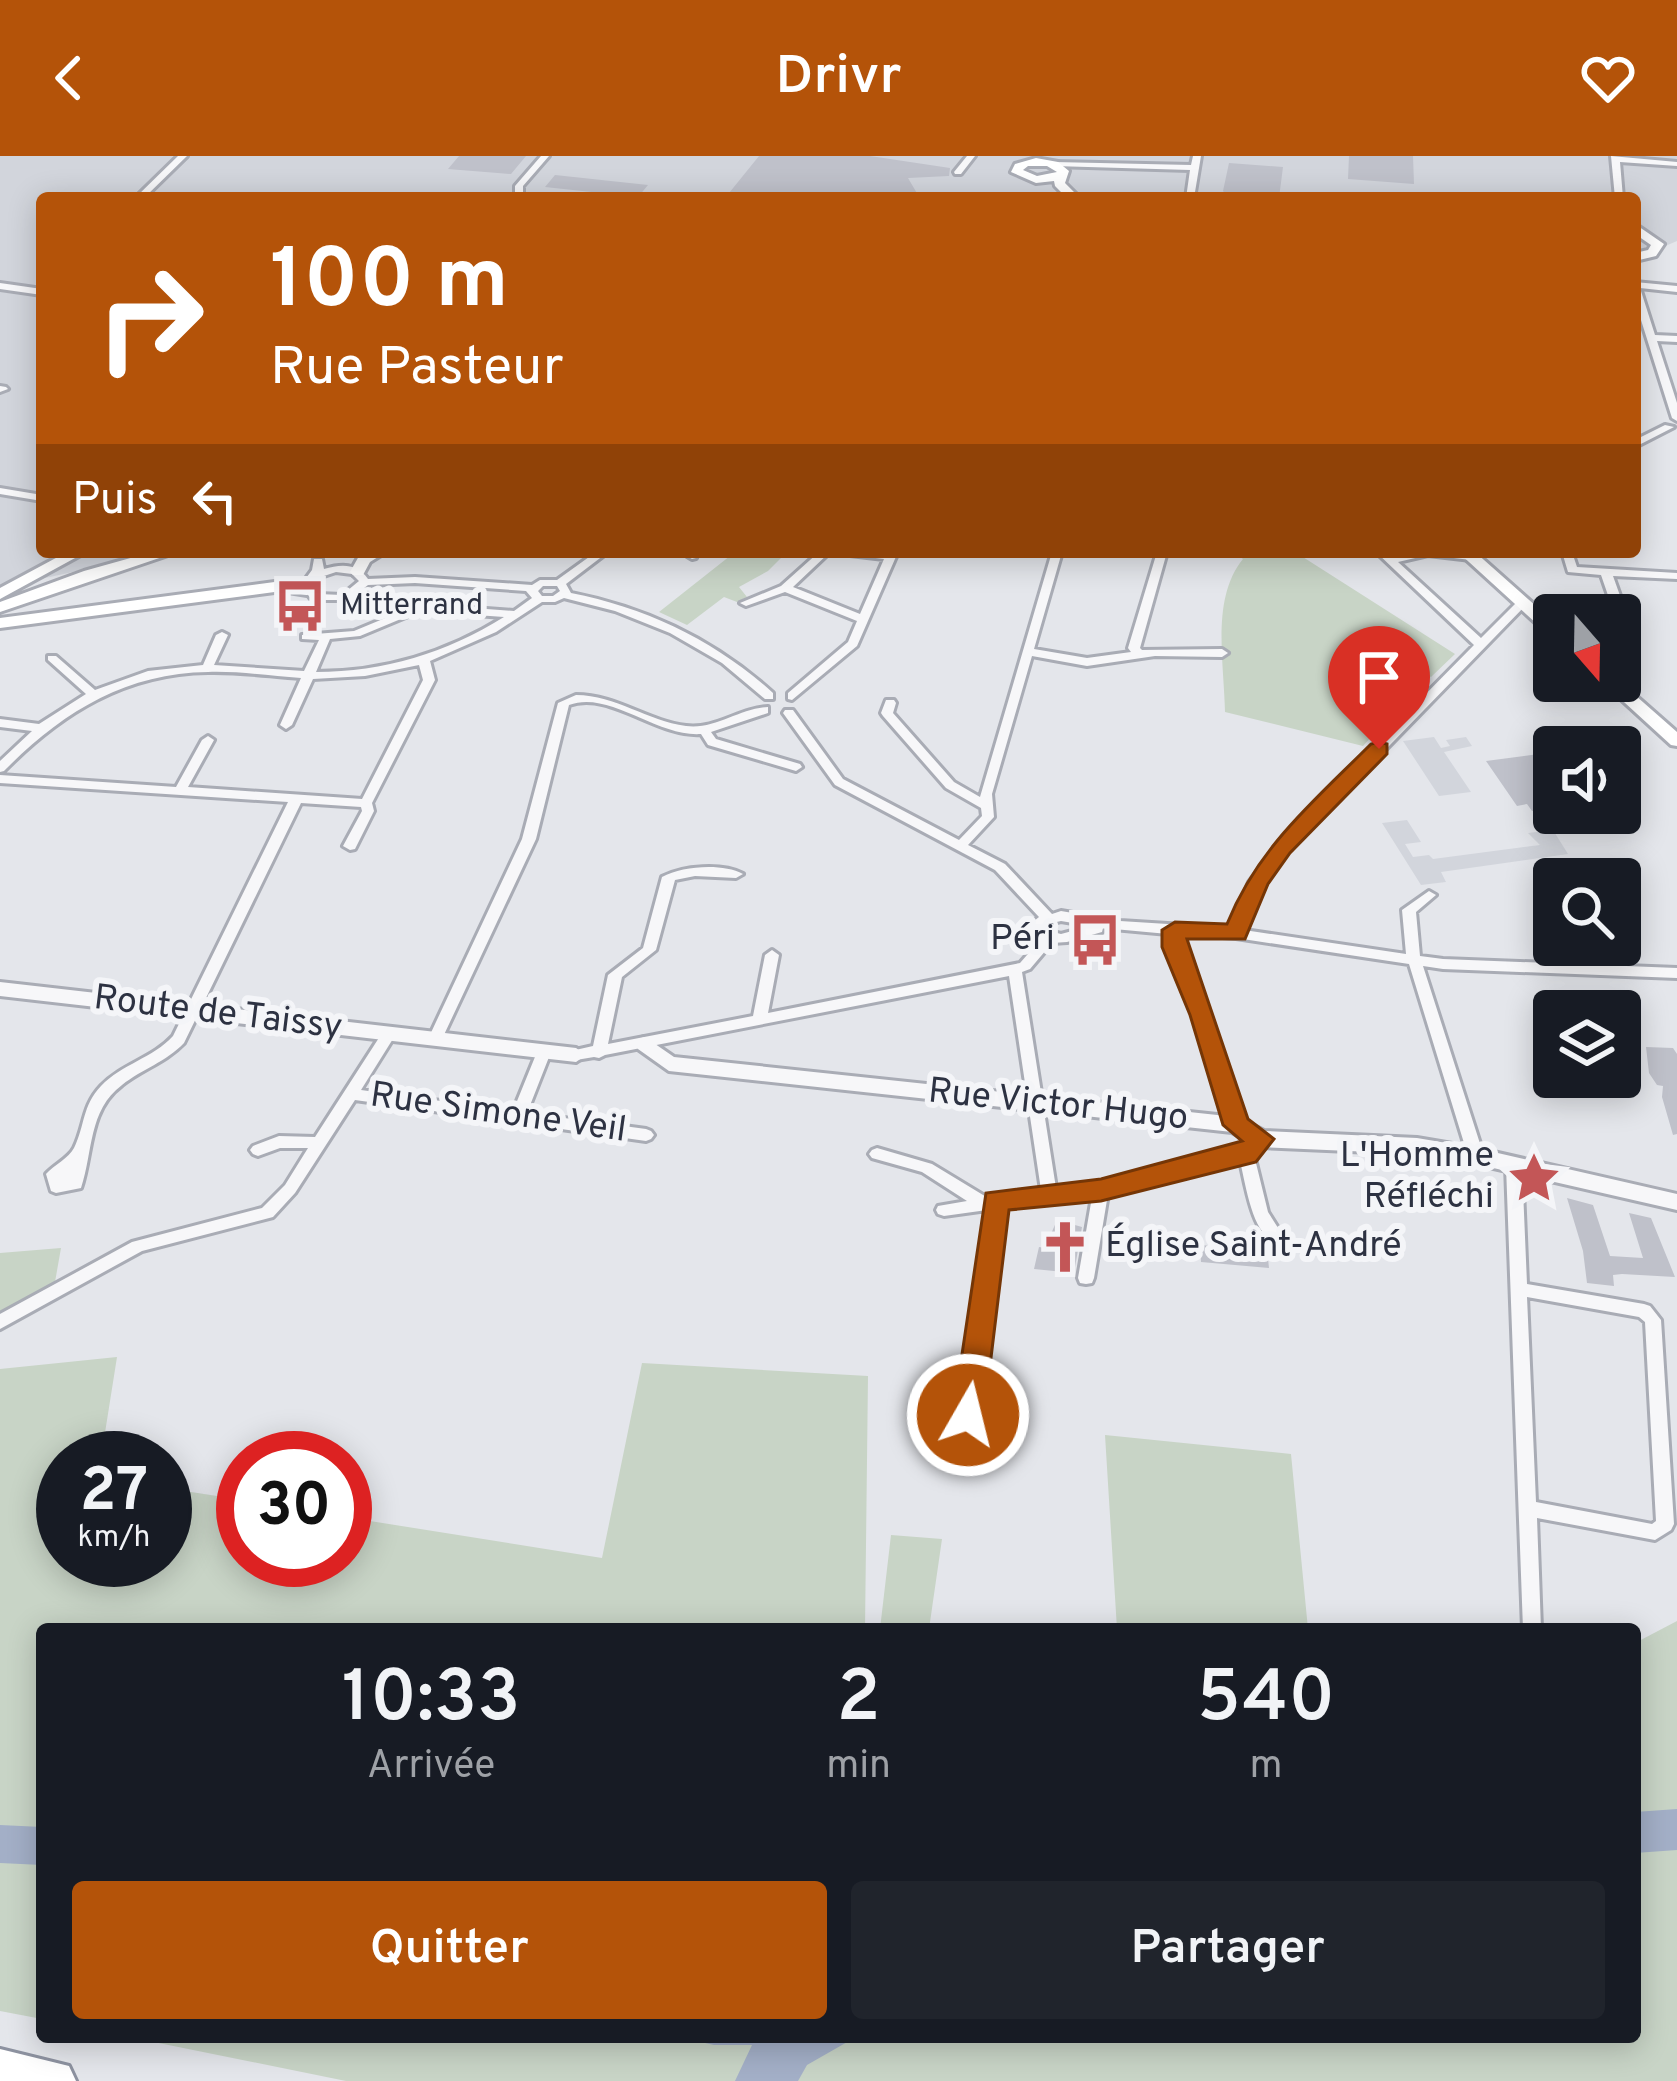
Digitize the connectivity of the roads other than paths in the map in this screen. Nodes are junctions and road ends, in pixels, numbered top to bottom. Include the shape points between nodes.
1 (183, 156) edge
2 (545, 156) edge
3 (971, 156) edge
4 (1197, 156) edge
5 (1615, 158) edge
6 (1017, 161) edge
7 (1677, 164) edge
8 (1050, 166) edge
9 (1194, 168) junction
10 (958, 172) dead end
11 (1036, 180) junction
12 (145, 192) edge
13 (519, 192) edge
14 (1051, 192) edge
15 (1068, 192) edge
16 (1191, 192) edge
17 (1618, 192) edge
18 (1677, 248) edge
19 (1643, 253) edge
20 (36, 282) edge
21 (0, 285) edge
22 (1641, 286) edge
23 (1677, 289) edge
24 (36, 291) edge
25 (1641, 306) edge
26 (1651, 338) junction
27 (1677, 339) edge
28 (1661, 369) junction
29 (1677, 370) edge
30 (1675, 424) edge
31 (1641, 441) edge
32 (0, 491) edge
33 (36, 496) edge
34 (67, 558) edge
35 (137, 558) edge
36 (147, 558) edge
37 (315, 558) edge
38 (319, 558) edge
39 (366, 558) edge
40 (596, 558) edge
41 (818, 558) edge
42 (891, 558) edge
43 (1055, 558) edge
44 (1160, 558) edge
45 (1387, 558) edge
46 (1477, 558) edge
47 (1569, 558) edge
48 (338, 569) junction
49 (1606, 572) junction
50 (1677, 576) edge
51 (361, 577) junction
52 (312, 582) junction
53 (784, 588) junction
54 (562, 589) junction
55 (536, 593) junction
56 (0, 594) edge
57 (1614, 594) edge
58 (746, 603) dead end
59 (1522, 603) junction
60 (0, 605) edge
61 (1533, 613) edge
62 (517, 615) junction
63 (864, 620) junction
64 (0, 623) edge
65 (222, 635) dead end
66 (306, 637) dead end
67 (326, 637) junction
68 (1481, 645) junction
69 (1030, 652) junction
70 (1222, 653) dead end
71 (1140, 655) junction
72 (52, 658) dead end
73 (424, 660) junction
74 (207, 668) junction
75 (308, 675) junction
76 (93, 694) junction
77 (792, 697) junction
78 (1633, 702) edge
79 (766, 703) junction
80 (890, 703) dead end
81 (788, 713) junction
82 (0, 723) edge
83 (286, 725) dead end
84 (38, 728) junction
85 (704, 730) junction
86 (208, 740) dead end
87 (1677, 741) edge
88 (796, 767) dead end
89 (0, 768) edge
90 (0, 779) edge
91 (180, 790) junction
92 (296, 799) junction
93 (366, 803) junction
94 (987, 806) junction
95 (350, 846) dead end
96 (960, 846) junction
97 (736, 874) dead end
98 (1430, 895) dead end
99 (1047, 917) junction
100 (1071, 925) junction
101 (1175, 930) junction
102 (1236, 933) junction
103 (1049, 938) junction
104 (772, 955) dead end
105 (1415, 961) junction
106 (1016, 970) junction
107 (1677, 973) edge
108 (0, 989) edge
109 (193, 1011) junction
110 (759, 1022) junction
111 (389, 1034) junction
112 (435, 1039) junction
113 (645, 1044) junction
114 (544, 1052) junction
115 (599, 1053) junction
116 (575, 1055) joint
117 (350, 1094) junction
118 (1038, 1104) junction
119 (518, 1117) junction
120 (1236, 1125) junction
121 (646, 1135) dead end
122 (320, 1142) junction
123 (1253, 1146) junction
124 (258, 1150) dead end
125 (80, 1154) dead end
126 (877, 1154) dead end
127 (1476, 1156) junction
128 (1514, 1166) junction
129 (1101, 1190) junction
130 (1048, 1195) junction
131 (989, 1201) junction
132 (1677, 1202) edge
133 (944, 1210) dead end
134 (1272, 1231) dead end
135 (1086, 1278) dead end
136 (1516, 1289) junction
137 (0, 1322) edge
138 (1007, 1435) dead end
139 (1529, 1509) junction
140 (1532, 1623) edge
141 (0, 2071) edge
142 (54, 2081) edge

1 - 12 street
2 - 13 street
3 - 10 street
4 - 9 street
5 - 7 street
5 - 17 street
6 - 8 main road
6 - 11 main road via 1018,174
8 - 9 street
8 - 11 main road
8 - 15 main road
9 - 16 street
11 - 14 main road
18 - 19 main road
20 - 21 street
21 - 24 street
22 - 23 street
25 - 26 street
26 - 27 street
26 - 28 street
28 - 29 street
28 - 30 street
30 - 31 street
32 - 33 street
34 - 56 main road
35 - 60 main road
36 - 60 main road
37 - 52 street
38 - 48 street
39 - 51 main road
40 - 54 street
41 - 53 street
42 - 63 street
43 - 69 street
44 - 71 street via 1134,648
45 - 68 street
46 - 59 main road
47 - 49 street via 1572,570
48 - 51 street
48 - 52 street
49 - 50 street
49 - 57 street
51 - 52 street via 353,595 337,600 315,597
51 - 55 street
52 - 64 main road
53 - 58 street
53 - 63 street
54 - 55 street via 544,582
54 - 79 street via 713,651 751,675
55 - 62 street
59 - 61 main road
59 - 68 street
62 - 67 street via 419,608 356,634
62 - 73 street
63 - 77 street via 845,652
65 - 74 street
66 - 67 street
67 - 75 street
68 - 102 street via 1282,848 1256,882
69 - 71 street via 1087,662
69 - 94 street
70 - 71 street
72 - 76 street
73 - 75 street
73 - 93 street via 429,680
74 - 75 street
74 - 76 street via 148,673
75 - 83 street
76 - 84 street
77 - 79 street
77 - 81 street via 797,705
78 - 87 main road
79 - 81 street
79 - 85 street
80 - 94 street via 886,713 950,785
81 - 96 street via 839,782
82 - 84 street
84 - 89 street
85 - 88 street via 712,742
85 - 112 street via 685,731 594,699 564,703 529,839
86 - 91 street
90 - 91 street
91 - 92 street
92 - 93 street
92 - 109 street
93 - 95 street
94 - 96 street via 988,817
96 - 99 street via 1000,867
97 - 115 street via 669,877 649,950 615,975
98 - 105 street via 1409,910
99 - 100 street
99 - 103 street via 1039,927
100 - 101 street
100 - 103 street via 1065,939
101 - 102 street
101 - 120 street
102 - 105 street
103 - 106 street
104 - 110 street
105 - 107 street
105 - 127 street
106 - 110 street
106 - 118 street
108 - 109 street, Route de Taissy
109 - 111 street, Route de Taissy
109 - 125 street via 169,1051 106,1089
110 - 113 street
111 - 112 street, Route de Taissy
111 - 117 street
112 - 114 street
113 - 115 street
113 - 118 street, Rue Victor Hugo via 669,1064
114 - 116 street
114 - 119 street
115 - 116 street
117 - 119 street, Rue Simone Veil
117 - 122 street
118 - 120 street, Rue Victor Hugo
118 - 130 street
119 - 121 street, Rue Simone Veil
120 - 123 street, Rue Victor Hugo
122 - 124 street
122 - 137 street via 267,1213 138,1246
123 - 127 street, Rue Victor Hugo via 1417,1146
123 - 129 street
123 - 134 street via 1260,1213
126 - 131 street via 927,1168
127 - 128 street, Rue Victor Hugo
128 - 132 street, Rue Victor Hugo
128 - 136 street
129 - 130 street
129 - 135 street
130 - 131 street
131 - 133 street
131 - 138 street via 968,1415 981,1432
136 - 139 street
136 - 139 street via 1644,1311 1653,1320 1665,1523 1655,1532
139 - 140 street
141 - 142 highway

